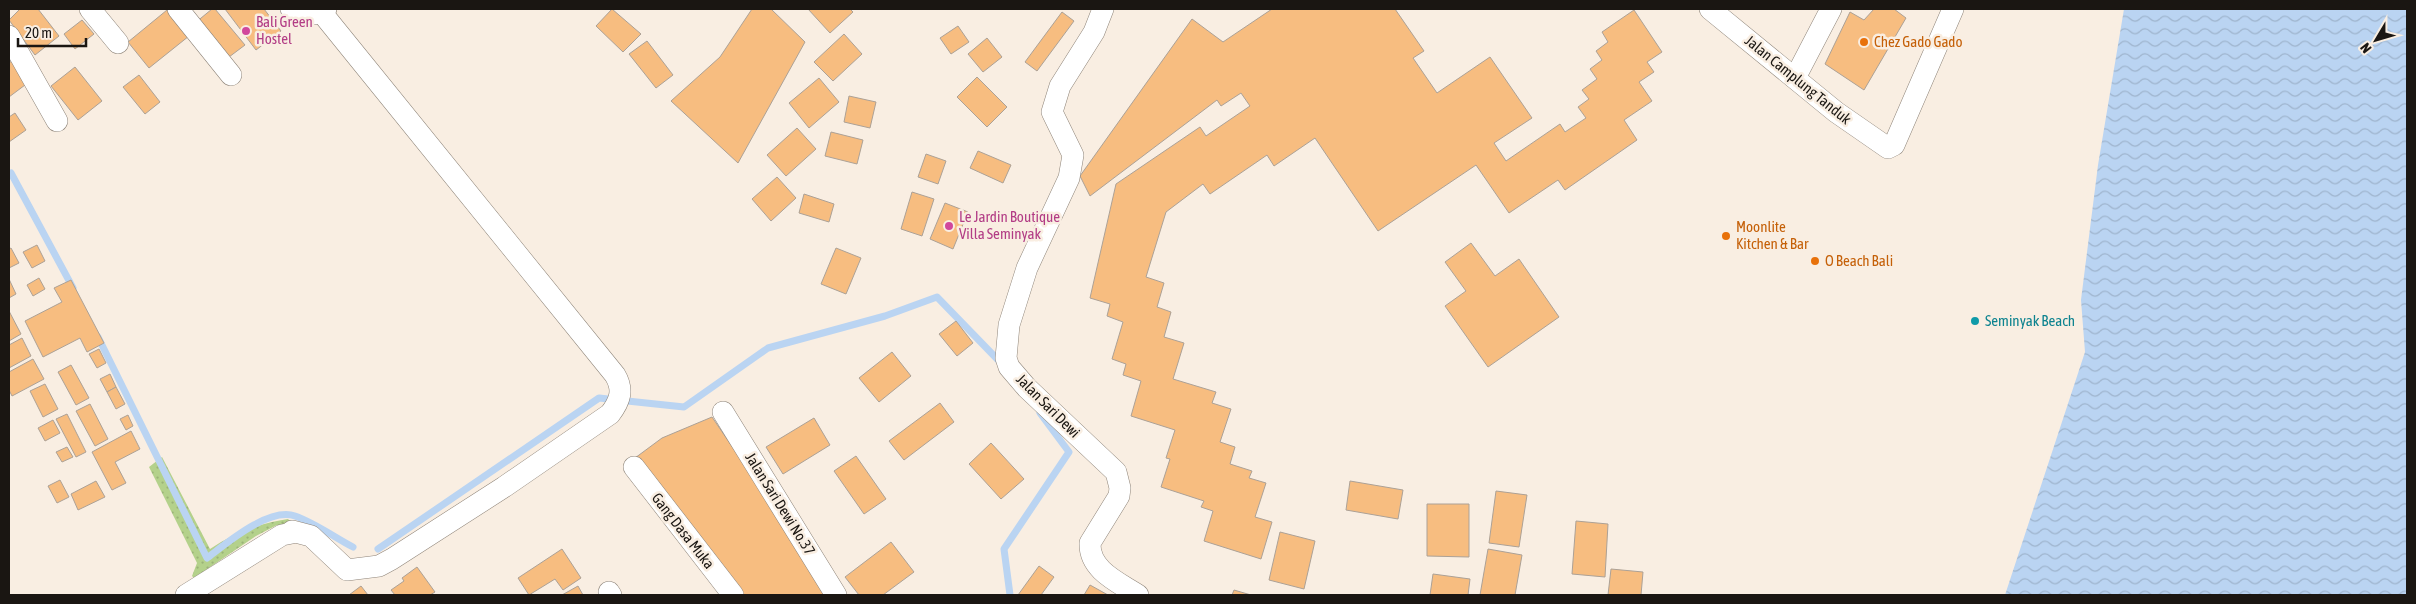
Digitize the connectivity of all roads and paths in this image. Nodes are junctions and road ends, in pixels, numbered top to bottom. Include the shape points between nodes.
1 (90, 9) edge
2 (178, 9) edge
3 (291, 9) edge
4 (1103, 9) edge
5 (1710, 9) edge
6 (1831, 9) edge
7 (1954, 9) edge
8 (324, 11) edge
9 (9, 36) edge
10 (118, 43) dead end
11 (231, 75) dead end
12 (1795, 78) junction
13 (57, 121) dead end
14 (723, 412) dead end
15 (634, 466) dead end
16 (186, 595) edge
17 (733, 595) edge
18 (836, 595) edge
19 (1138, 595) edge

1 - 10 street
2 - 11 street
3 - 8 street via 306,14
4 - 19 street, Jalan Sari Dewi via 1094,32 1060,86 1052,112 1073,155 1069,178 1027,268 1009,325 1006,348 1009,367 1027,388 1116,472 1119,496 1090,543 1091,556 1100,569
5 - 12 street, Jalan Camplung Tanduk
6 - 12 street
7 - 12 street, Jalan Camplung Tanduk via 1894,145 1888,148 1836,112
8 - 16 street via 615,375 620,397 610,414 504,487 379,566 347,570 311,536 292,531 292,534 282,535
9 - 13 street
14 - 18 street, Jalan Sari Dewi No.37
15 - 17 street, Gang Dasa Muka

